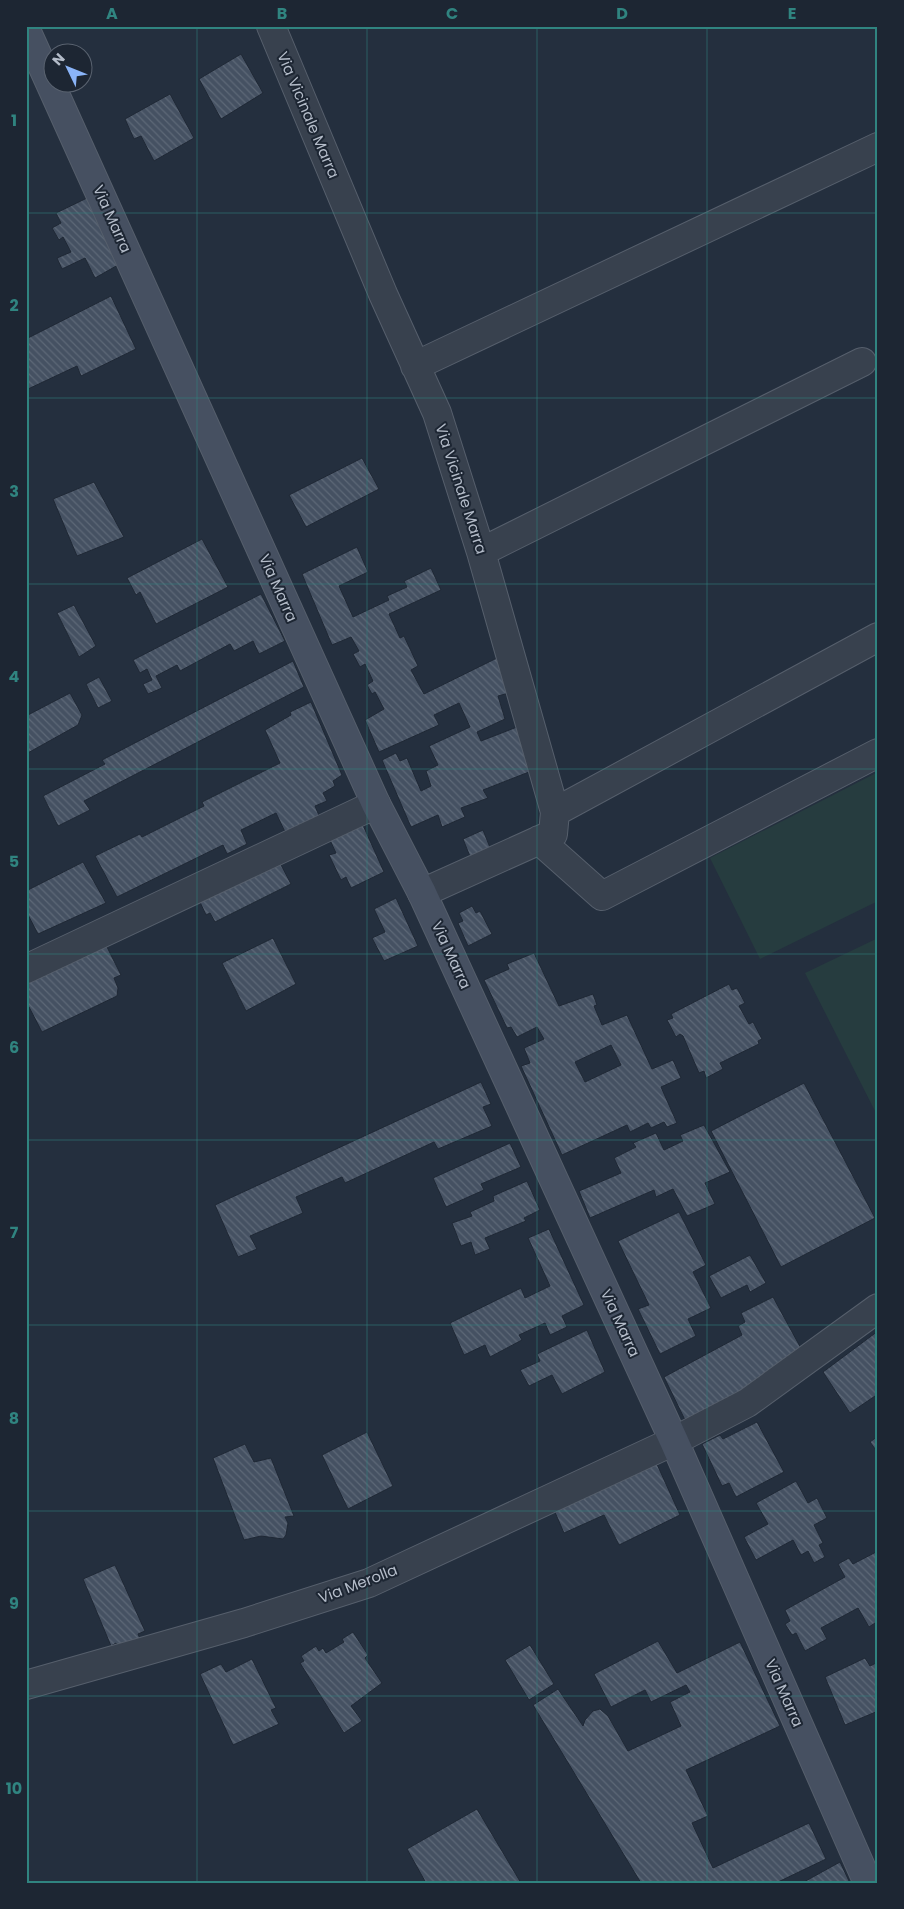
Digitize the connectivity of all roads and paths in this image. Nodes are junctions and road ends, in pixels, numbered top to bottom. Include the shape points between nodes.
1 (271, 26) edge
2 (26, 30) edge
3 (878, 147) edge
4 (862, 362) dead end
5 (415, 366) junction
6 (481, 552) junction
7 (878, 637) edge
8 (878, 753) edge
9 (376, 804) junction
10 (555, 812) junction
11 (539, 840) junction
12 (422, 893) junction
13 (26, 969) edge
14 (878, 1308) edge
15 (674, 1441) junction
16 (26, 1685) edge
17 (868, 1883) edge

1 - 5 street, Via Vicinale Marra
2 - 9 main road, Via Marra
3 - 5 street
4 - 6 street
5 - 6 street, Via Vicinale Marra via 437,413
6 - 10 street, Via Vicinale Marra
7 - 10 street
8 - 11 street via 602,896
9 - 12 main road, Via Marra
9 - 13 street
10 - 11 street, Via Vicinale Marra via 552,834
11 - 12 street, Via Vicinale Marra
12 - 15 main road, Via Marra
14 - 15 street, Via Merolla via 747,1403
15 - 16 street, Via Merolla via 369,1583 244,1623
15 - 17 main road, Via Marra

